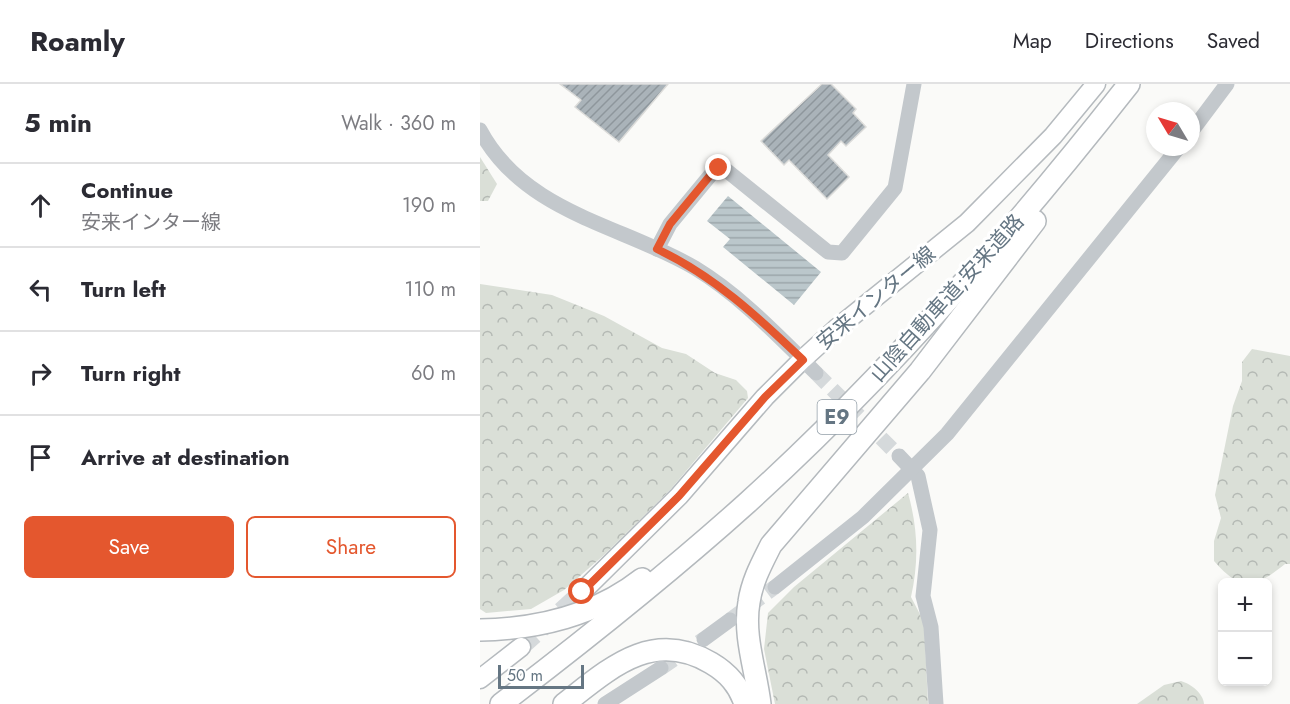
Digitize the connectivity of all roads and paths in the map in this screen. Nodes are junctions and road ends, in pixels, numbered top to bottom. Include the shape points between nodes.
1 (914, 84) edge
2 (1096, 84) edge
3 (1129, 84) edge
4 (1134, 84) edge
5 (1227, 84) edge
6 (1200, 120) edge
7 (480, 130) edge
8 (1172, 156) edge
9 (657, 249) junction
10 (803, 360) junction
11 (816, 372) tunnel mouth
12 (899, 456) tunnel mouth
13 (912, 468) junction
14 (691, 553) junction
15 (775, 587) tunnel mouth
16 (582, 592) tunnel mouth
17 (730, 620) tunnel mouth
18 (480, 630) edge
19 (704, 639) tunnel mouth
20 (521, 647) tunnel mouth
21 (661, 668) tunnel mouth
22 (480, 680) edge
23 (501, 704) edge
24 (564, 704) edge
25 (605, 704) edge
26 (745, 704) edge
27 (760, 704) edge
28 (936, 704) edge

1 - 9 street via 896,188 842,253 828,252 719,168 670,224
2 - 10 main road, 安来インター線 via 1053,136 967,223
3 - 14 highway, 山陰自動車道;安来道路 / E9 via 1043,192 909,344
4 - 27 highway via 984,290 771,545 748,603 748,637
5 - 6 street
7 - 9 street via 507,166 534,190 565,210
8 - 13 street via 946,434
9 - 10 street via 723,287
10 - 11 street
10 - 16 main road, 安来インター線 via 765,397 679,496
12 - 13 street
13 - 15 street via 863,517
13 - 28 street via 918,476 930,530 923,596 931,627
14 - 18 highway via 664,561 602,604 572,616 511,629
14 - 23 highway, 山陰自動車道;安来道路 / E9
17 - 19 street
20 - 22 main road
21 - 25 street
24 - 26 highway via 609,669 637,654 668,649 695,653 721,669 739,687

